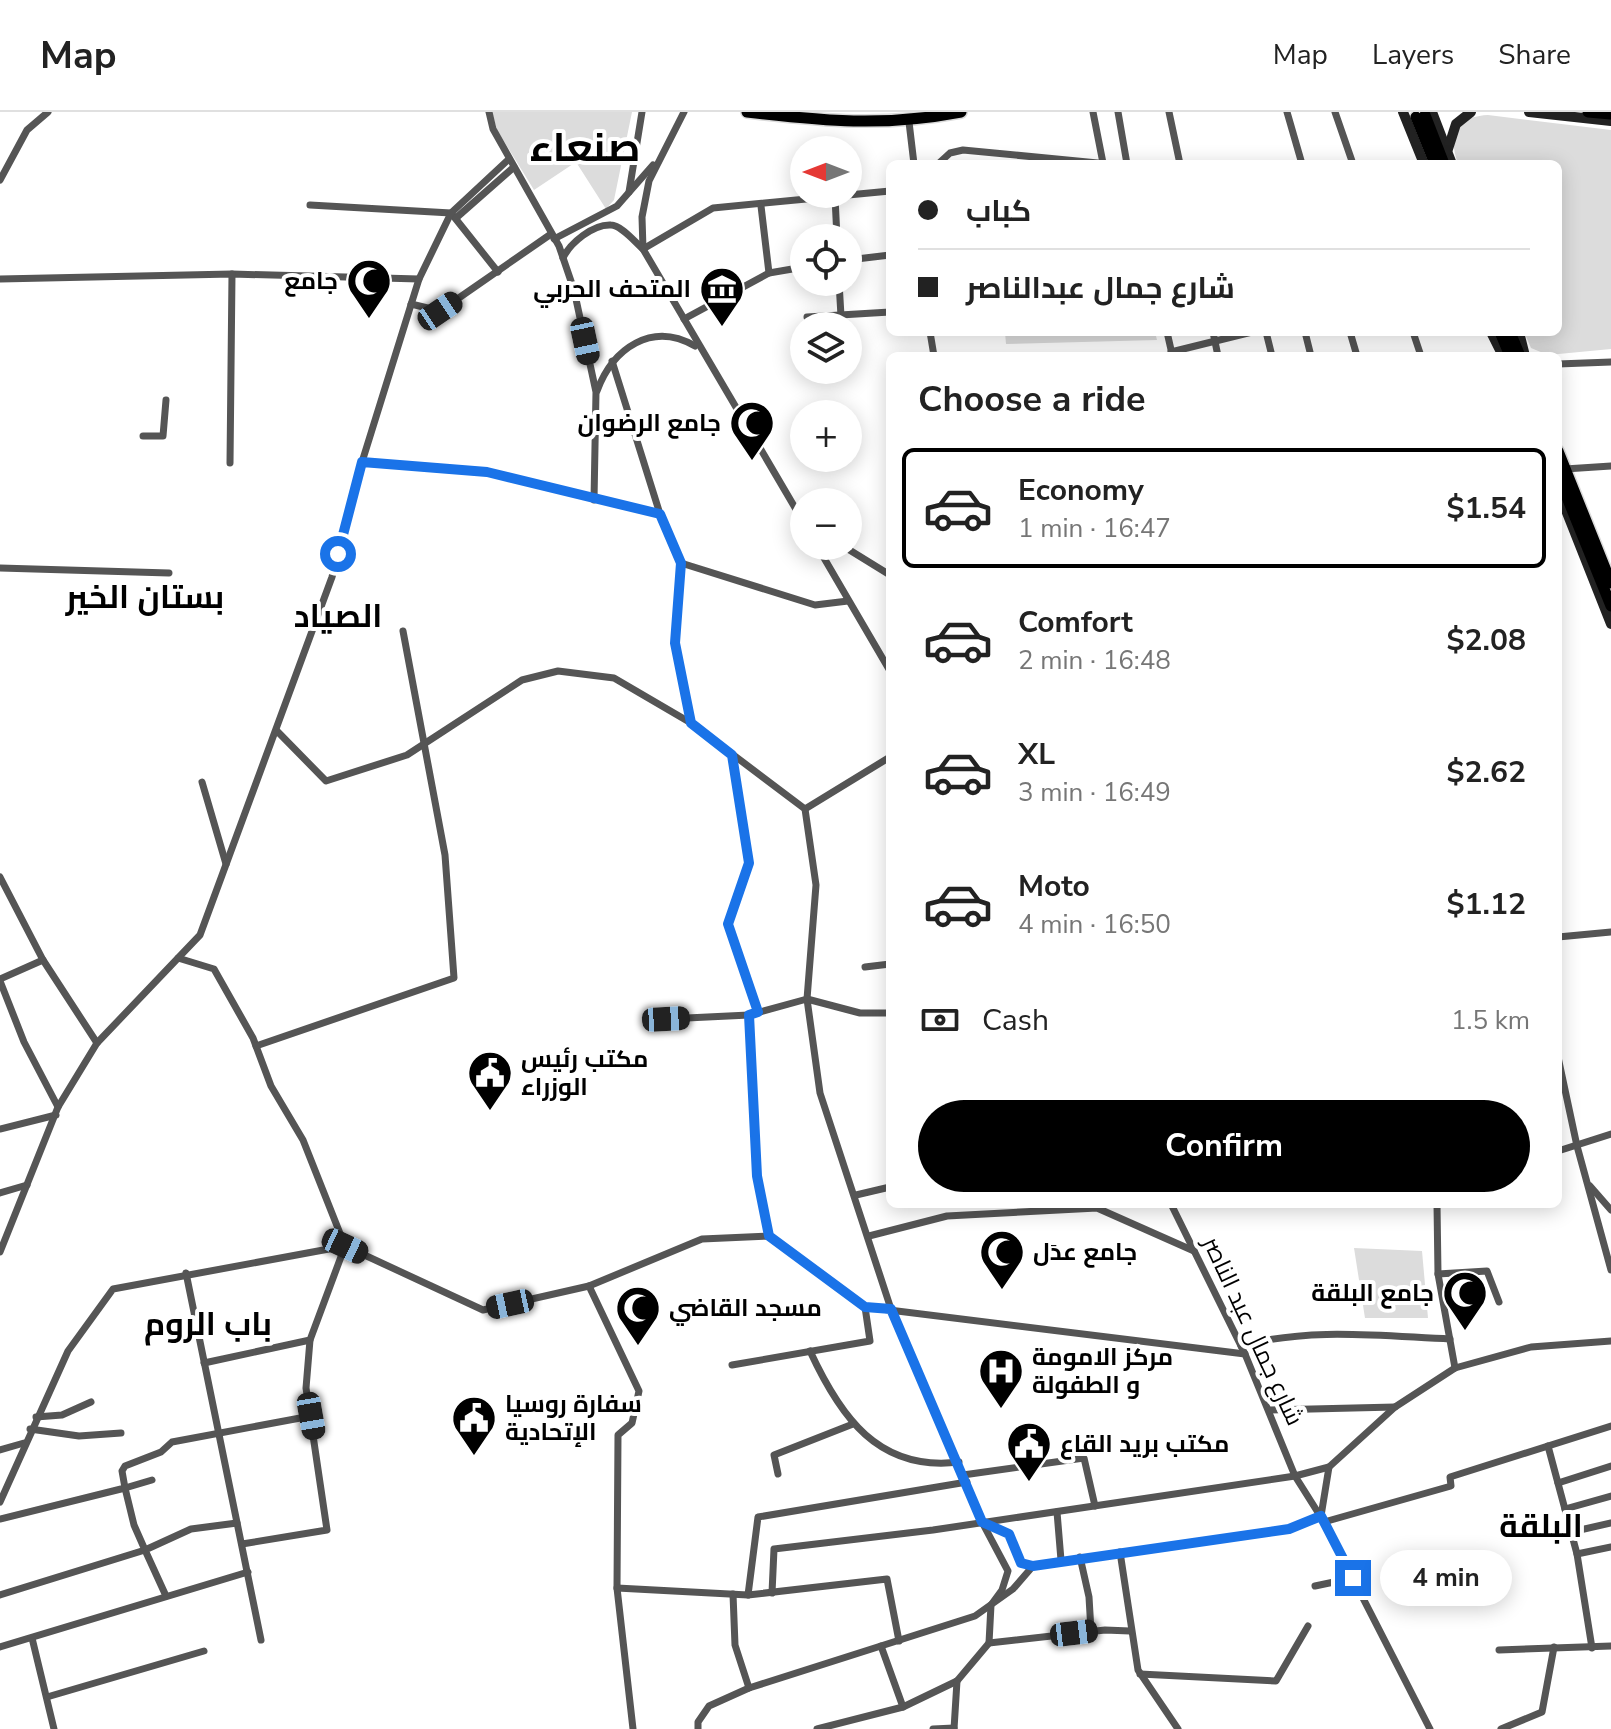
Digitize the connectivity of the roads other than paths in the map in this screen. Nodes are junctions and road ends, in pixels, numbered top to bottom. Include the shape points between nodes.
1 (48, 112) edge
2 (489, 112) edge
3 (642, 112) edge
4 (684, 112) edge
5 (747, 112) edge
6 (961, 112) edge
7 (1093, 112) edge
8 (1118, 112) edge
9 (1169, 112) edge
10 (1287, 112) edge
11 (1335, 112) edge
12 (1403, 112) edge
13 (1471, 112) edge
14 (1529, 112) edge
15 (1588, 112) edge
16 (1424, 114) edge
17 (1611, 114) edge
18 (1611, 121) edge
19 (909, 122) junction
20 (661, 156) junction
21 (509, 159) junction
22 (914, 160) edge
23 (942, 160) edge
24 (1065, 160) edge
25 (1105, 160) edge
26 (1126, 160) edge
27 (1179, 160) edge
28 (1301, 160) edge
29 (1352, 160) edge
30 (1422, 160) edge
31 (1434, 160) edge
32 (1447, 160) edge
33 (1448, 160) edge
34 (514, 167) junction
35 (0, 180) edge
36 (886, 191) edge
37 (862, 194) edge
38 (629, 195) junction
39 (790, 202) edge
40 (310, 205) dead end
41 (761, 206) junction
42 (454, 215) junction
43 (553, 236) junction
44 (643, 249) junction
45 (886, 255) edge
46 (563, 258) junction
47 (862, 258) edge
48 (790, 269) edge
49 (498, 272) junction
50 (769, 273) junction
51 (232, 274) junction
52 (0, 279) edge
53 (419, 279) junction
54 (411, 304) junction
55 (886, 312) edge
56 (862, 314) edge
57 (684, 319) junction
58 (1214, 336) edge
59 (1237, 336) edge
60 (1215, 342) junction
61 (697, 347) junction
62 (1179, 352) edge
63 (1217, 352) edge
64 (612, 361) junction
65 (1611, 362) edge
66 (1562, 364) edge
67 (596, 392) junction
68 (166, 400) dead end
69 (143, 436) dead end
70 (362, 462) junction
71 (230, 463) dead end
72 (1611, 466) edge
73 (1562, 472) edge
74 (594, 500) junction
75 (790, 500) edge
76 (1562, 500) edge
77 (660, 514) junction
78 (862, 557) edge
79 (1606, 558) edge
80 (825, 560) edge
81 (681, 563) junction
82 (0, 568) edge
83 (886, 572) edge
84 (169, 573) dead end
85 (1611, 583) edge
86 (848, 601) junction
87 (1611, 606) edge
88 (1611, 624) edge
89 (403, 631) dead end
90 (886, 664) edge
91 (691, 723) junction
92 (277, 731) junction
93 (422, 745) junction
94 (732, 755) junction
95 (886, 759) edge
96 (202, 782) dead end
97 (805, 809) junction
98 (226, 866) junction
99 (0, 877) edge
100 (1611, 932) edge
101 (1562, 937) edge
102 (178, 958) junction
103 (43, 960) junction
104 (886, 964) edge
105 (865, 967) dead end
106 (0, 980) edge
107 (807, 999) junction
108 (758, 1012) junction
109 (886, 1013) edge
110 (749, 1015) junction
111 (666, 1019) dead end
112 (97, 1043) junction
113 (256, 1046) junction
114 (1562, 1088) edge
115 (57, 1111) junction
116 (0, 1129) edge
117 (1611, 1134) edge
118 (1577, 1146) junction
119 (1562, 1150) edge
120 (1586, 1181) junction
121 (27, 1185) junction
122 (886, 1188) edge
123 (0, 1193) edge
124 (856, 1195) junction
125 (1173, 1208) edge
126 (1437, 1208) edge
127 (1611, 1210) edge
128 (1611, 1231) edge
129 (769, 1236) junction
130 (869, 1236) junction
131 (1605, 1239) junction
132 (345, 1246) junction
133 (1194, 1251) junction
134 (0, 1252) edge
135 (1611, 1270) edge
136 (186, 1273) junction
137 (1438, 1274) junction
138 (589, 1286) junction
139 (1499, 1302) dead end
140 (865, 1307) junction
141 (891, 1309) junction
142 (1450, 1339) junction
143 (310, 1340) junction
144 (1611, 1341) edge
145 (1241, 1346) junction
146 (810, 1351) junction
147 (1245, 1354) junction
148 (204, 1363) junction
149 (732, 1365) dead end
150 (1455, 1368) junction
151 (91, 1402) dead end
152 (1395, 1407) junction
153 (1269, 1410) junction
154 (311, 1416) junction
155 (36, 1417) junction
156 (853, 1424) junction
157 (1611, 1426) edge
158 (30, 1429) junction
159 (121, 1433) dead end
160 (218, 1433) junction
161 (24, 1443) junction
162 (1548, 1446) junction
163 (0, 1450) edge
164 (959, 1462) junction
165 (1611, 1466) edge
166 (1329, 1467) junction
167 (778, 1474) dead end
168 (1295, 1476) junction
169 (965, 1478) junction
170 (152, 1480) dead end
171 (1558, 1483) junction
172 (125, 1488) junction
173 (1611, 1496) edge
174 (0, 1502) edge
175 (1095, 1506) junction
176 (1565, 1509) junction
177 (1057, 1512) junction
178 (0, 1519) edge
179 (1322, 1519) junction
180 (982, 1522) junction
181 (237, 1523) junction
182 (1611, 1523) edge
183 (1571, 1532) junction
184 (242, 1544) junction
185 (1611, 1547) edge
186 (145, 1550) junction
187 (1120, 1552) junction
188 (1577, 1554) junction
189 (1080, 1557) junction
190 (1061, 1560) junction
191 (1033, 1566) junction
192 (248, 1572) junction
193 (1353, 1578) junction
194 (1315, 1586) dead end
195 (617, 1588) junction
196 (772, 1593) junction
197 (733, 1594) junction
198 (0, 1595) edge
199 (748, 1595) junction
200 (166, 1596) junction
201 (991, 1605) junction
202 (1308, 1626) dead end
203 (1091, 1631) junction
204 (1130, 1631) junction
205 (32, 1638) junction
206 (261, 1640) dead end
207 (899, 1641) junction
208 (989, 1643) junction
209 (881, 1646) junction
210 (1611, 1646) edge
211 (0, 1647) edge
212 (1554, 1647) junction
213 (1592, 1648) junction
214 (1499, 1650) dead end
215 (204, 1651) dead end
216 (1140, 1674) junction
217 (957, 1681) junction
218 (749, 1688) junction
219 (47, 1697) junction
220 (903, 1707) junction
221 (954, 1728) edge
222 (54, 1729) edge
223 (633, 1729) edge
224 (698, 1729) edge
225 (817, 1729) edge
226 (933, 1729) edge
227 (1178, 1729) edge
228 (1430, 1729) edge
229 (1501, 1729) edge

1 - 35 street via 27,130
2 - 21 street
3 - 38 street
4 - 20 street
5 - 19 main road via 839,122
6 - 19 main road
7 - 25 street
8 - 26 street
9 - 27 street
10 - 28 street
11 - 29 street
12 - 30 main road
13 - 33 main road via 1450,134
14 - 18 main road
15 - 17 main road
16 - 31 main road
16 - 32 main road
19 - 22 street
20 - 38 street
20 - 44 street via 645,193
21 - 34 street
21 - 42 street
23 - 24 street via 963,150
34 - 42 street
34 - 43 street
36 - 37 street
38 - 43 street via 610,210
39 - 41 street
40 - 42 street
41 - 44 street via 713,208
41 - 50 street
42 - 49 street
42 - 53 street
43 - 46 street
43 - 49 street
44 - 46 street via 611,225 578,239
44 - 57 street
45 - 47 street
46 - 67 street
48 - 50 street
49 - 54 street via 440,311
50 - 57 street
51 - 52 street
51 - 53 street
51 - 71 street
53 - 54 street
54 - 70 street
55 - 56 street
57 - 61 street
58 - 60 street
59 - 60 street
60 - 62 street
60 - 63 street
61 - 64 street via 676,335 652,338 619,352
61 - 75 street
64 - 67 street
64 - 77 street
65 - 66 street
67 - 74 street
68 - 69 street via 163,436
70 - 74 street via 487,472
70 - 92 street via 332,577
72 - 73 street
73 - 79 main road
73 - 87 main road
74 - 77 street
76 - 88 main road
77 - 81 street
78 - 83 street
79 - 85 main road
80 - 86 street
81 - 86 street via 815,605
81 - 91 street via 675,643
82 - 84 street
86 - 90 street
89 - 93 street
91 - 93 street via 614,678 558,671 522,680
91 - 94 street
92 - 93 street via 326,781 407,755
92 - 98 street
93 - 113 street via 445,855 454,978
94 - 97 street
94 - 108 street via 749,863 728,924
95 - 97 street
96 - 98 street
97 - 107 street via 816,885
98 - 102 street via 200,935
99 - 103 street
100 - 101 street
102 - 112 street
102 - 113 street via 214,969
103 - 106 street
103 - 112 street
104 - 105 street
106 - 115 street
107 - 108 street
107 - 109 street via 860,1013
107 - 124 street via 820,1093
108 - 110 street
110 - 111 street
110 - 129 street via 757,1176
112 - 115 street
113 - 132 street via 271,1086 303,1140
114 - 118 street
115 - 116 street
115 - 121 street
117 - 118 street
118 - 119 street
118 - 120 street
120 - 127 street
120 - 131 street
121 - 123 street
121 - 134 street
122 - 124 street
124 - 130 street
125 - 133 street, شارع جمال عبد الناصر
126 - 137 street
128 - 131 street
129 - 138 street via 702,1239
129 - 140 street
130 - 133 street via 947,1216 1097,1208
130 - 141 street
131 - 135 street
132 - 136 street
132 - 138 street via 483,1310
132 - 143 street
133 - 145 street, شارع جمال عبد الناصر
136 - 148 street
136 - 155 street via 113,1289 68,1351
137 - 139 street via 1487,1271
137 - 142 street
138 - 195 street via 639,1391 632,1423 618,1435
140 - 141 street
140 - 146 street via 870,1341
141 - 147 street
141 - 164 street
142 - 145 street via 1288,1336
142 - 150 street
143 - 148 street
143 - 154 street via 306,1388
144 - 150 street via 1531,1347
145 - 147 street, شارع جمال عبد الناصر
146 - 149 street
146 - 156 street via 837,1405
147 - 153 street, شارع جمال عبد الناصر
148 - 160 street
150 - 152 street
151 - 155 street via 62,1415
152 - 153 street
152 - 166 street
153 - 168 street, شارع جمال عبد الناصر
154 - 160 street
154 - 184 street via 327,1530
155 - 158 street
156 - 164 street via 889,1453 936,1465
156 - 167 street via 774,1455
157 - 162 street
158 - 159 street via 79,1436
158 - 161 street
160 - 172 street via 172,1442 125,1466
160 - 181 street
161 - 163 street
161 - 174 street
162 - 171 street
162 - 179 street via 1450,1477 1451,1486
164 - 169 street
165 - 171 street
166 - 168 street
166 - 179 street
168 - 175 street
168 - 179 street, شارع جمال عبد الناصر
169 - 175 street via 1084,1458
169 - 180 street
169 - 199 street via 758,1517
170 - 172 street
171 - 176 street
172 - 178 street
172 - 186 street
173 - 176 street
175 - 177 street
176 - 183 street
177 - 180 street
177 - 190 street
179 - 187 street via 1289,1529
179 - 193 street, شارع جمال عبد الناصر
180 - 191 street via 1009,1534 1021,1563
180 - 196 street via 774,1549
180 - 201 street via 1008,1571
181 - 184 street
181 - 186 street via 191,1529
182 - 183 street
183 - 188 street
184 - 192 street
185 - 188 street
186 - 198 street
186 - 200 street
187 - 189 street
187 - 204 street
188 - 213 street
189 - 190 street
189 - 203 street
190 - 191 street
191 - 201 street
192 - 200 street
192 - 206 street
193 - 194 street
193 - 228 street, شارع جمال عبد الناصر
195 - 197 street
195 - 223 street
196 - 199 street
196 - 207 street via 887,1579
197 - 199 street
197 - 218 street via 735,1645
200 - 205 street
201 - 207 street via 975,1616
201 - 208 street
202 - 216 street via 1276,1681
203 - 204 street
203 - 208 street
204 - 216 street
205 - 211 street
205 - 219 street
207 - 209 street
208 - 217 street
209 - 218 street
209 - 220 street
210 - 213 street
212 - 213 street
212 - 214 street
212 - 229 street via 1542,1712
215 - 219 street
216 - 227 street
217 - 220 street
217 - 221 street
218 - 224 street via 709,1706
219 - 222 street
220 - 225 street
221 - 226 street

